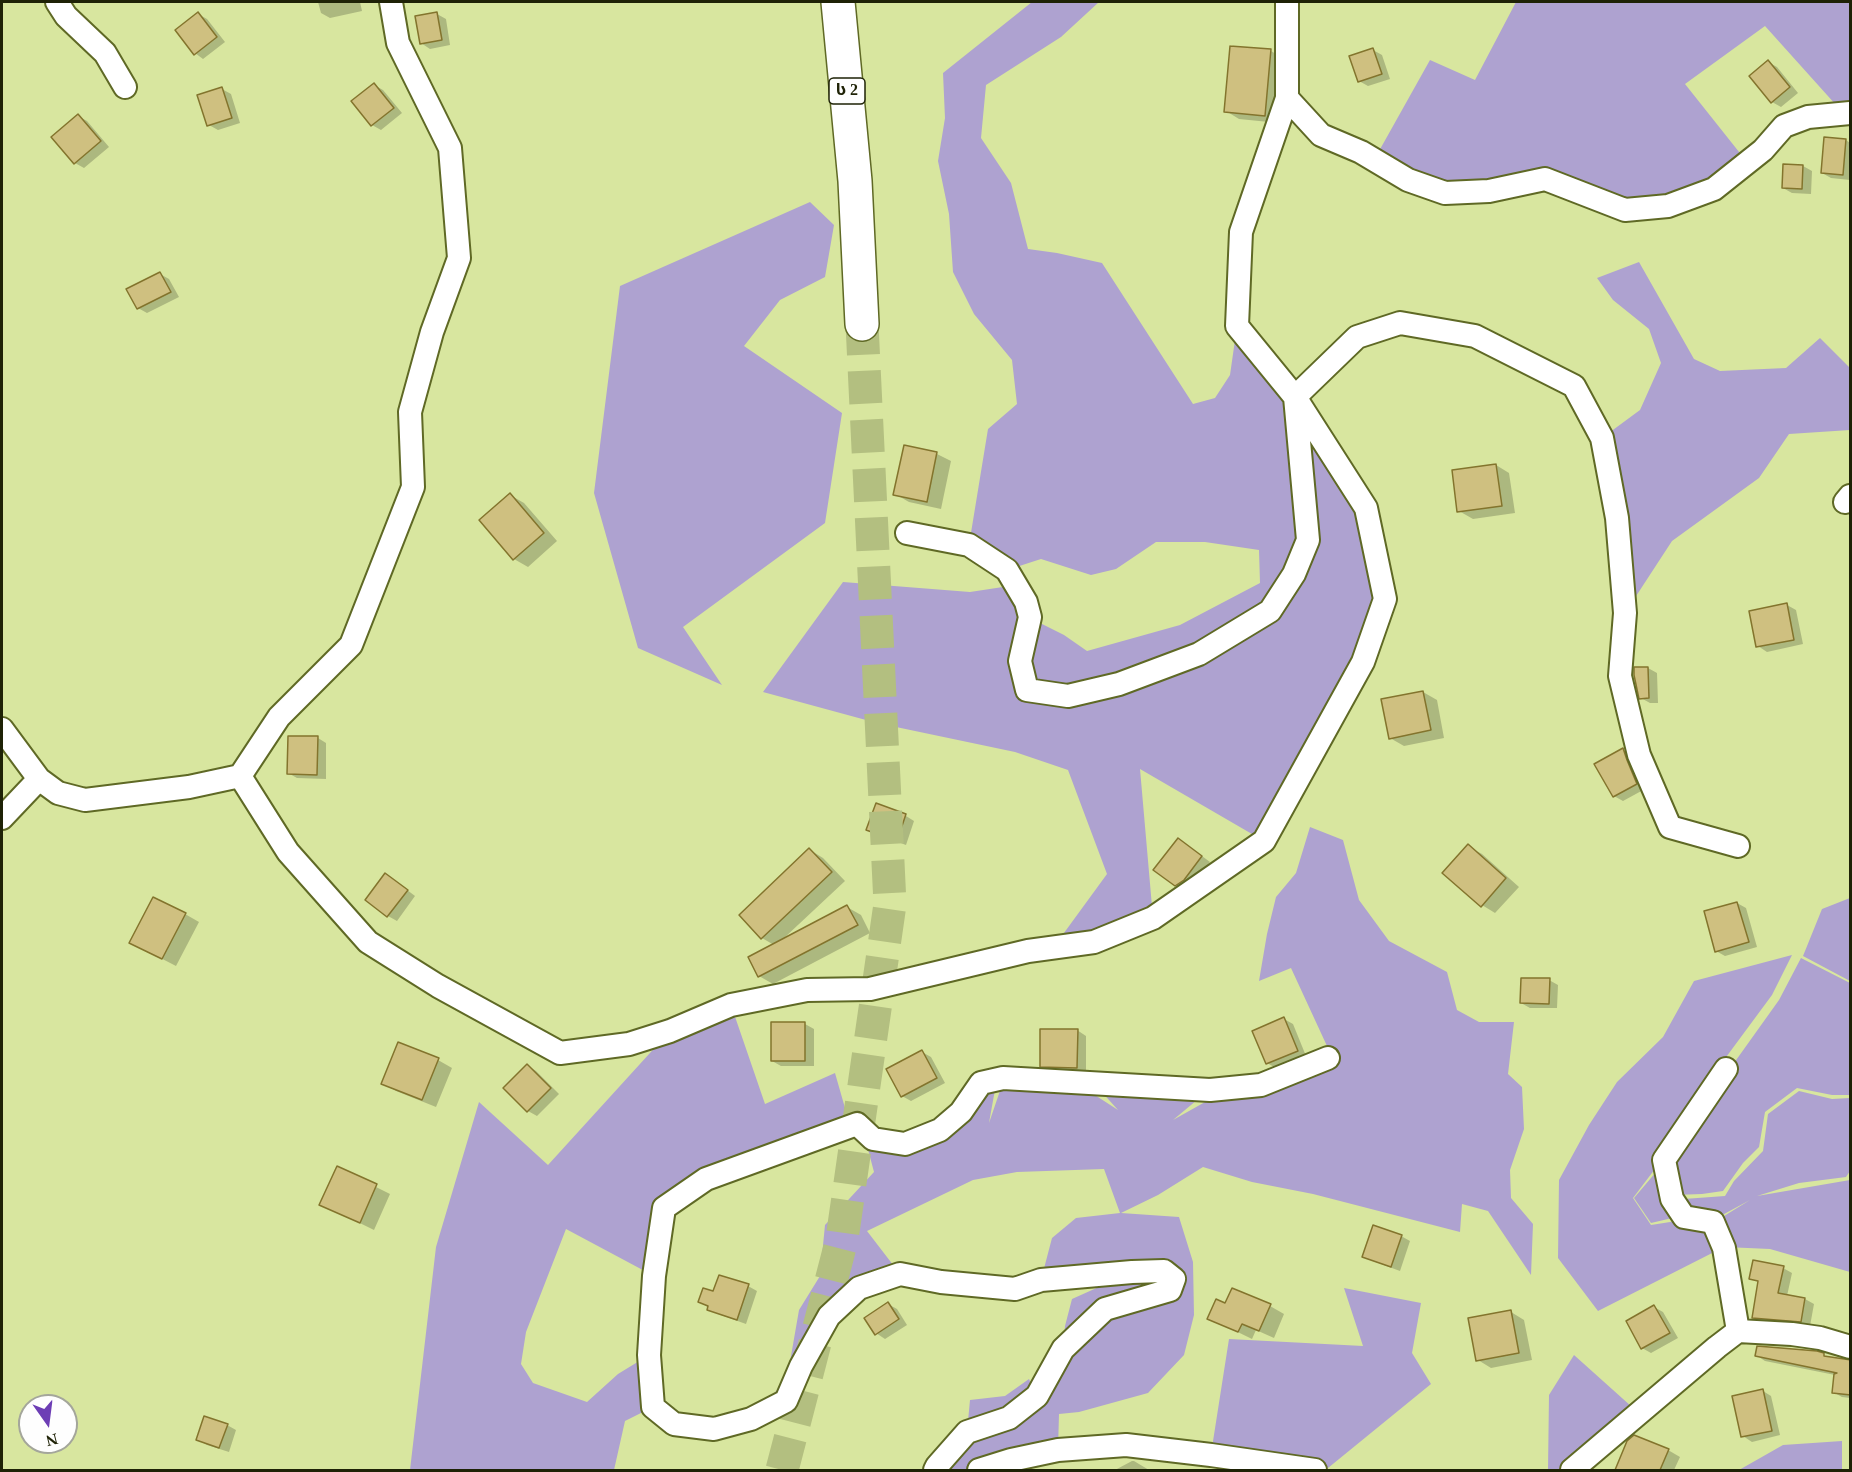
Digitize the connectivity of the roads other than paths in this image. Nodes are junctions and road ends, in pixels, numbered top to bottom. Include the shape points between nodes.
1 (57, 2) edge
2 (391, 2) edge
3 (838, 2) edge
4 (1287, 2) edge
5 (125, 87) dead end
6 (1287, 98) junction
7 (1851, 114) edge
8 (862, 324) tunnel mouth
9 (1295, 397) junction
10 (907, 533) dead end
11 (2, 729) edge
12 (240, 776) junction
13 (39, 779) junction
14 (2, 818) edge
15 (1738, 846) dead end
16 (1328, 1058) dead end
17 (1726, 1069) dead end
18 (1738, 1331) junction
19 (1851, 1347) edge
20 (935, 1470) edge
21 (979, 1470) edge
22 (1315, 1470) edge
23 (1572, 1470) edge

1 - 5 street via 66,16 105,53
2 - 12 street via 398,43 450,148 459,258 432,332 410,412 413,487 351,645 279,717
3 - 8 highway, ს 2 via 855,181
4 - 6 street
6 - 7 street via 1321,135 1361,152 1408,180 1445,193 1489,191 1545,179 1626,210 1668,206 1714,189 1763,150 1784,126 1808,117
6 - 9 street via 1241,231 1237,326
9 - 10 street via 1308,540 1294,574 1270,610 1199,654 1119,684 1068,696 1027,690 1020,661 1030,618 1026,602 1006,570 969,545
9 - 12 street via 1366,508 1385,598 1363,662 1264,841 1152,918 1094,942 1028,951 870,989 807,990 731,1005 670,1032 629,1044 560,1053 438,986 368,942 288,852
9 - 15 street via 1356,337 1400,323 1475,336 1574,386 1602,438 1617,518 1625,613 1620,676 1639,755 1670,827
11 - 13 street
12 - 13 street via 189,787 85,800 58,792
13 - 14 street
16 - 20 street via 1261,1085 1210,1090 1003,1078 981,1083 961,1112 940,1131 905,1144 873,1139 857,1125 706,1179 664,1208 654,1276 649,1355 653,1407 674,1424 714,1429 751,1419 786,1401 829,1316 859,1288 900,1274 1015,1289 1041,1280 1121,1273 1164,1271 1174,1279 1170,1290 1105,1309 1063,1349 1037,1396 1009,1418 967,1432
17 - 18 street via 1664,1160 1672,1199 1684,1217 1713,1222 1724,1248
18 - 19 street via 1792,1334
18 - 23 street
21 - 22 street via 1058,1450 1126,1445

